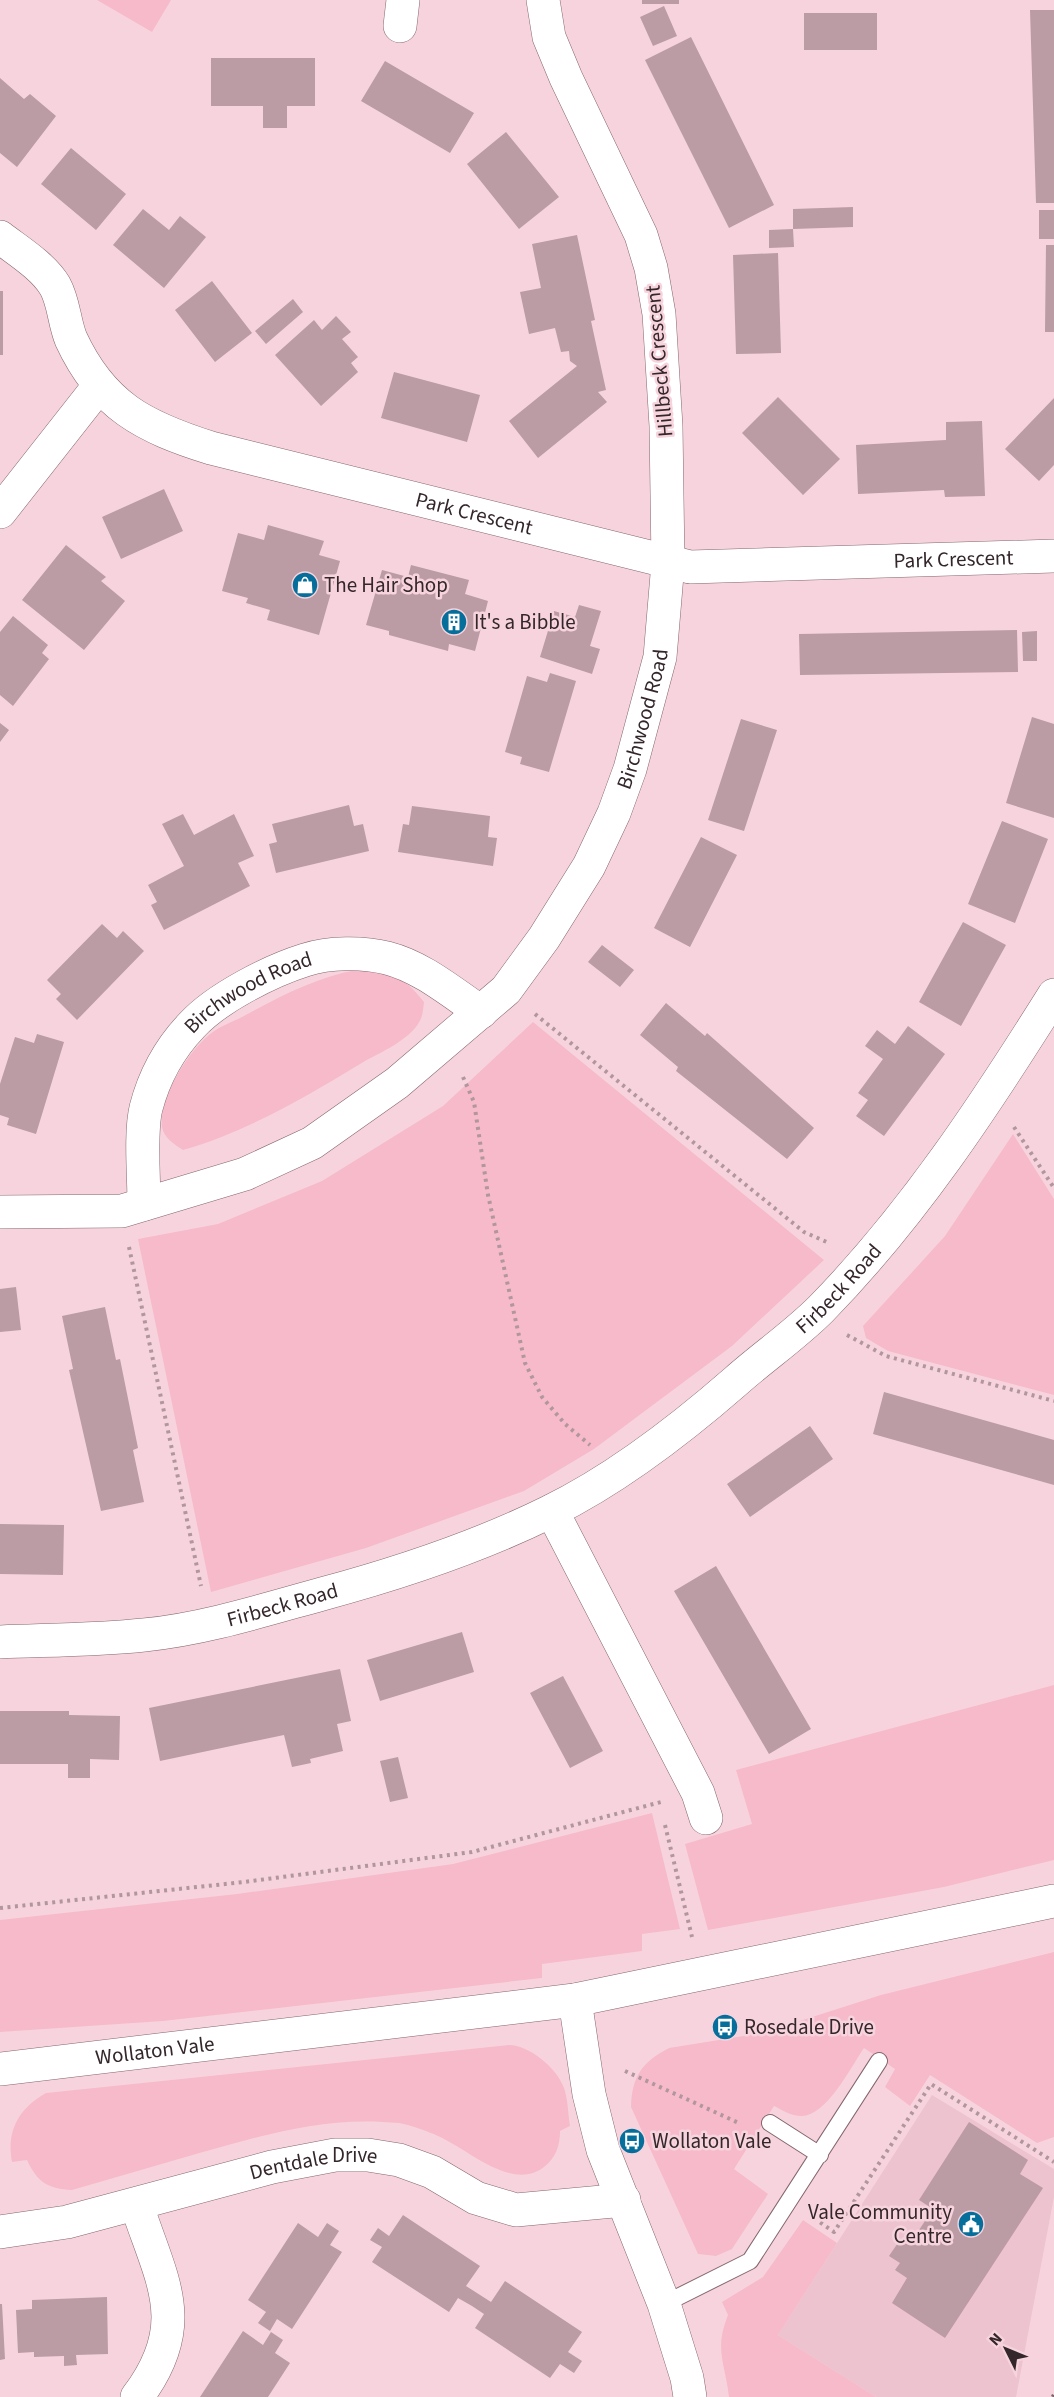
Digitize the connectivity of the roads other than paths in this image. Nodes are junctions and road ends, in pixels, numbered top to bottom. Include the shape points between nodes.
1 (543, 0) edge
2 (0, 237) edge
3 (99, 386) junction
4 (0, 512) edge
5 (1054, 555) edge
6 (668, 564) junction
7 (1054, 994) edge
8 (481, 1012) junction
9 (133, 1207) junction
10 (0, 1212) edge
11 (552, 1511) junction
12 (0, 1642) edge
13 (702, 1805) road end
14 (1054, 1901) edge
15 (575, 2000) junction
16 (879, 2061) dead end
17 (0, 2069) edge
18 (770, 2123) road end
19 (820, 2156) junction
20 (624, 2200) junction
21 (136, 2206) junction
22 (0, 2232) edge
23 (664, 2304) junction
24 (137, 2397) edge
25 (690, 2397) edge

1 - 6 street, Hillbeck Crescent via 553,47 641,236 651,268 659,314 666,426
2 - 3 street, Park Crescent via 55,286 70,336
3 - 4 street
3 - 6 street, Park Crescent via 134,416 163,433
5 - 6 street, Park Crescent via 690,567
6 - 8 street, Birchwood Road via 660,657 637,747 614,813 589,866 544,938 506,990
7 - 11 street, Firbeck Road via 990,1097 937,1172 818,1311 694,1417
8 - 9 street, Birchwood Road via 397,1083 312,1143 245,1174
8 - 9 street, Birchwood Road via 413,967 386,957 353,954 306,959 225,999 193,1024 169,1052 155,1079 145,1111
9 - 10 street, Birchwood Road
11 - 12 street, Firbeck Road via 468,1548 380,1579 210,1623 144,1635
11 - 13 street
14 - 15 street, Wollaton Vale
15 - 17 street, Wollaton Vale
15 - 20 street via 589,2094 603,2150
16 - 19 lane
18 - 19 lane
19 - 23 lane via 750,2261
20 - 21 street, Dentdale Drive via 516,2210 476,2198 432,2172 399,2160 335,2155 272,2167
20 - 23 street
21 - 22 street, Dentdale Drive
21 - 24 street via 170,2313 161,2357
23 - 25 street

